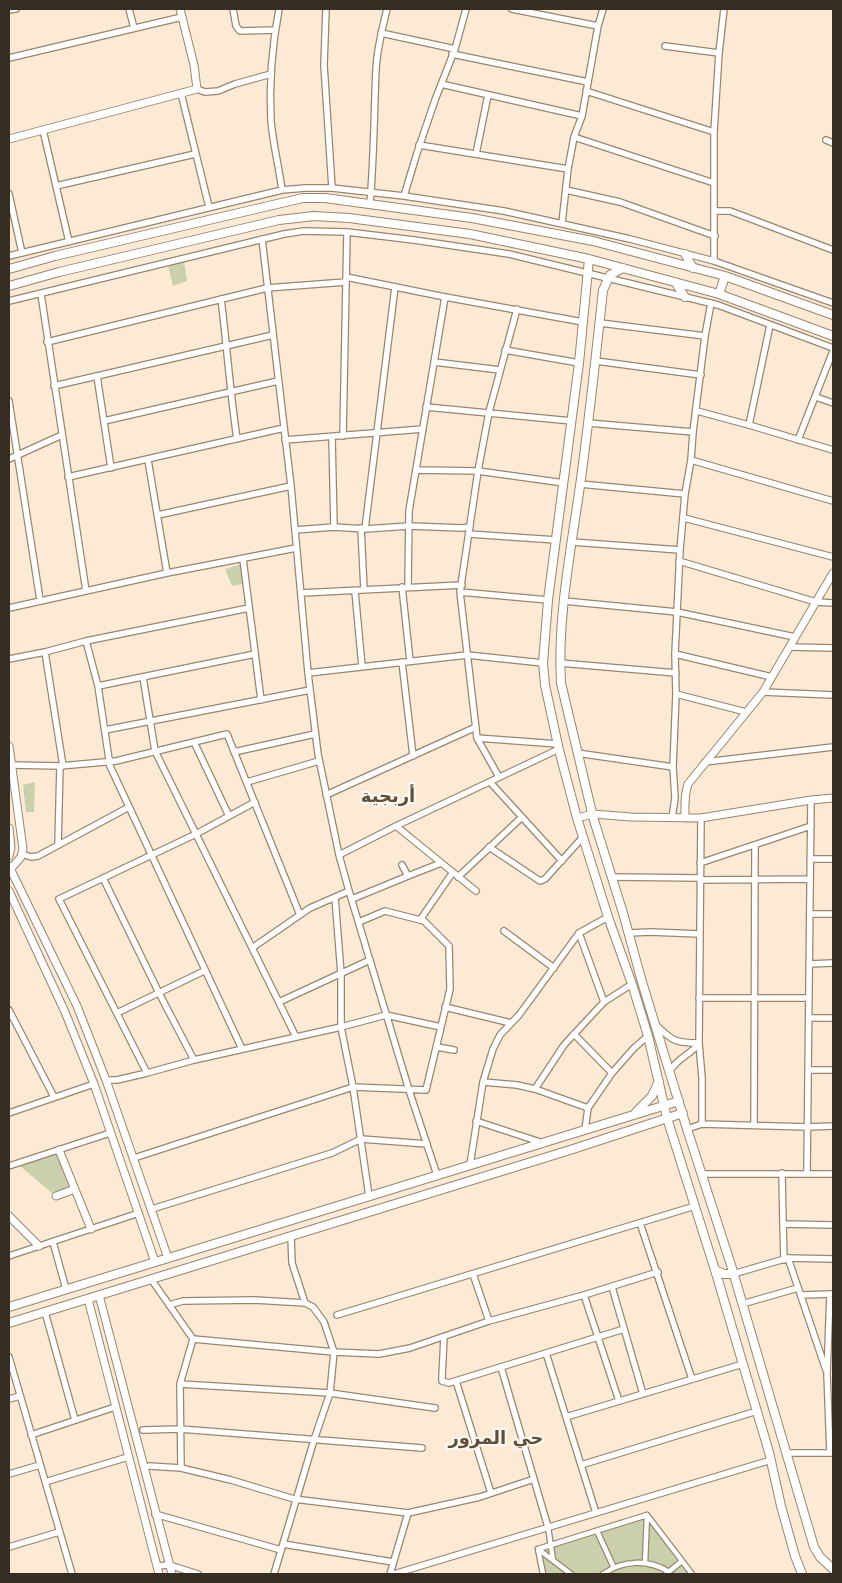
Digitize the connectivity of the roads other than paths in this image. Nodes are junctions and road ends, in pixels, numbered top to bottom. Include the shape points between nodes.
1 (16, 9) edge
2 (129, 9) edge
3 (180, 9) edge
4 (233, 9) edge
5 (279, 9) edge
6 (326, 9) edge
7 (387, 9) edge
8 (466, 9) edge
9 (512, 9) edge
10 (603, 9) edge
11 (724, 9) edge
12 (9, 10) edge
13 (182, 17) junction
14 (598, 26) junction
15 (134, 28) junction
16 (275, 30) junction
17 (381, 33) junction
18 (665, 46) dead end
19 (453, 52) junction
20 (719, 53) junction
21 (9, 58) edge
22 (271, 74) junction
23 (588, 82) junction
24 (441, 84) junction
25 (196, 89) junction
26 (586, 91) junction
27 (182, 93) junction
28 (488, 95) junction
29 (582, 116) junction
30 (44, 130) junction
31 (714, 132) junction
32 (574, 137) junction
33 (9, 138) edge
34 (826, 140) dead end
35 (833, 143) edge
36 (419, 145) junction
37 (195, 154) junction
38 (476, 154) junction
39 (568, 169) junction
40 (714, 183) junction
41 (56, 186) junction
42 (332, 188) junction
43 (282, 190) junction
44 (566, 190) junction
45 (371, 192) junction
46 (9, 196) edge
47 (404, 196) junction
48 (370, 203) junction
49 (209, 207) junction
50 (714, 211) junction
51 (161, 220) junction
52 (562, 224) junction
53 (163, 231) junction
54 (347, 232) junction
55 (715, 236) junction
56 (262, 239) junction
57 (69, 242) junction
58 (833, 250) edge
59 (22, 253) junction
60 (685, 254) junction
61 (9, 256) edge
62 (589, 260) junction
63 (714, 261) junction
64 (623, 268) junction
65 (693, 268) junction
66 (9, 269) edge
67 (588, 273) junction
68 (725, 276) junction
69 (607, 278) junction
70 (346, 279) junction
71 (675, 282) junction
72 (9, 286) edge
73 (395, 287) junction
74 (267, 288) junction
75 (41, 294) junction
76 (719, 294) junction
77 (445, 296) junction
78 (685, 297) junction
79 (221, 299) junction
80 (9, 301) edge
81 (711, 303) junction
82 (833, 303) edge
83 (517, 310) junction
84 (585, 310) junction
85 (601, 312) junction
86 (833, 315) edge
87 (583, 322) junction
88 (600, 323) junction
89 (770, 325) junction
90 (273, 335) junction
91 (705, 336) junction
92 (833, 336) edge
93 (47, 342) junction
94 (227, 346) junction
95 (505, 350) junction
96 (833, 350) edge
97 (596, 361) junction
98 (434, 362) junction
99 (579, 363) junction
100 (500, 370) junction
101 (701, 375) junction
102 (97, 376) junction
103 (278, 381) junction
104 (54, 386) junction
105 (230, 392) junction
106 (816, 398) junction
107 (9, 401) edge
108 (833, 403) edge
109 (426, 406) junction
110 (697, 411) junction
111 (489, 412) junction
112 (104, 421) junction
113 (572, 421) junction
114 (588, 424) junction
115 (749, 425) junction
116 (284, 428) junction
117 (422, 429) junction
118 (693, 432) junction
119 (377, 434) junction
120 (62, 435) junction
121 (343, 436) junction
122 (332, 438) junction
123 (237, 439) junction
124 (285, 440) junction
125 (798, 440) junction
126 (833, 450) edge
127 (17, 456) junction
128 (9, 459) edge
129 (148, 460) junction
130 (691, 460) junction
131 (111, 468) junction
132 (416, 470) junction
133 (478, 471) junction
134 (68, 477) junction
135 (564, 483) junction
136 (580, 484) junction
137 (291, 486) junction
138 (685, 494) junction
139 (833, 501) edge
140 (158, 515) junction
141 (684, 518) junction
142 (409, 526) junction
143 (334, 527) junction
144 (470, 527) junction
145 (363, 528) junction
146 (295, 530) junction
147 (469, 534) junction
148 (556, 540) junction
149 (572, 542) junction
150 (296, 548) junction
151 (680, 550) junction
152 (833, 557) edge
153 (244, 559) junction
154 (679, 561) junction
155 (833, 573) edge
156 (167, 574) junction
157 (462, 585) junction
158 (405, 587) junction
159 (364, 590) junction
160 (86, 591) junction
161 (355, 591) junction
162 (460, 592) junction
163 (302, 593) junction
164 (40, 600) junction
165 (548, 600) junction
166 (564, 602) junction
167 (816, 602) junction
168 (833, 603) edge
169 (9, 608) edge
170 (249, 608) junction
171 (677, 612) junction
172 (795, 637) junction
173 (86, 641) junction
174 (790, 646) junction
175 (833, 648) edge
176 (45, 652) junction
177 (255, 654) junction
178 (675, 654) junction
179 (467, 655) junction
180 (9, 659) edge
181 (410, 661) junction
182 (402, 662) junction
183 (543, 663) junction
184 (560, 663) junction
185 (362, 667) junction
186 (308, 673) junction
187 (676, 673) junction
188 (144, 677) junction
189 (772, 677) junction
190 (98, 686) junction
191 (310, 690) junction
192 (763, 692) junction
193 (676, 694) junction
194 (833, 695) edge
195 (261, 700) junction
196 (746, 712) junction
197 (150, 721) junction
198 (476, 728) junction
199 (105, 730) junction
200 (315, 734) junction
201 (477, 738) junction
202 (194, 742) junction
203 (559, 747) junction
204 (833, 747) edge
205 (9, 748) edge
206 (154, 751) junction
207 (234, 752) junction
208 (577, 753) junction
209 (413, 756) junction
210 (319, 761) junction
211 (109, 762) junction
212 (705, 762) junction
213 (11, 764) junction
214 (61, 766) junction
215 (673, 767) junction
216 (499, 777) junction
217 (247, 782) junction
218 (490, 782) junction
219 (326, 795) junction
220 (833, 798) edge
221 (811, 800) junction
222 (255, 802) junction
223 (129, 807) junction
224 (593, 814) junction
225 (229, 816) junction
226 (522, 817) junction
227 (577, 818) junction
228 (672, 818) junction
229 (686, 818) junction
230 (701, 818) junction
231 (396, 826) junction
232 (811, 826) junction
233 (9, 828) edge
234 (196, 834) junction
235 (583, 838) junction
236 (754, 844) junction
237 (58, 846) junction
238 (489, 847) junction
239 (22, 854) junction
240 (152, 855) junction
241 (339, 855) junction
242 (9, 856) edge
243 (810, 859) junction
244 (833, 859) edge
245 (562, 861) junction
246 (441, 863) junction
247 (700, 863) junction
248 (402, 865) dead end
249 (9, 869) edge
250 (455, 874) junction
251 (408, 876) junction
252 (612, 877) junction
253 (103, 878) junction
254 (700, 879) junction
255 (810, 879) junction
256 (754, 880) junction
257 (9, 891) edge
258 (349, 891) junction
259 (476, 891) dead end
260 (335, 898) junction
261 (352, 899) junction
262 (810, 914) junction
263 (833, 914) edge
264 (300, 915) junction
265 (608, 917) junction
266 (420, 920) junction
267 (358, 922) junction
268 (504, 931) dead end
269 (629, 933) junction
270 (578, 934) junction
271 (700, 934) junction
272 (252, 948) junction
273 (370, 960) junction
274 (809, 964) junction
275 (833, 964) edge
276 (554, 968) junction
277 (204, 971) junction
278 (341, 974) junction
279 (632, 984) junction
280 (158, 993) junction
281 (699, 998) junction
282 (809, 998) junction
283 (754, 999) junction
284 (279, 1002) junction
285 (604, 1002) junction
286 (446, 1008) junction
287 (9, 1010) edge
288 (117, 1013) junction
289 (386, 1015) junction
290 (809, 1018) junction
291 (833, 1018) edge
292 (511, 1023) junction
293 (656, 1025) junction
294 (341, 1027) junction
295 (441, 1027) junction
296 (574, 1034) junction
297 (648, 1036) junction
298 (296, 1037) junction
299 (699, 1043) junction
300 (437, 1047) junction
301 (242, 1049) junction
302 (454, 1050) dead end
303 (194, 1060) junction
304 (808, 1070) junction
305 (833, 1070) edge
306 (670, 1071) junction
307 (147, 1073) junction
308 (612, 1074) junction
309 (659, 1079) junction
310 (106, 1080) junction
311 (483, 1082) junction
312 (94, 1084) junction
313 (353, 1087) junction
314 (535, 1089) junction
315 (409, 1090) junction
316 (54, 1098) junction
317 (679, 1101) junction
318 (665, 1104) junction
319 (588, 1108) junction
320 (9, 1112) edge
321 (682, 1113) junction
322 (632, 1115) junction
323 (668, 1118) junction
324 (476, 1121) junction
325 (606, 1123) junction
326 (702, 1124) junction
327 (754, 1124) junction
328 (642, 1126) junction
329 (808, 1126) junction
330 (833, 1126) edge
331 (687, 1129) junction
332 (584, 1130) junction
333 (110, 1133) junction
334 (610, 1137) junction
335 (361, 1139) junction
336 (543, 1142) junction
337 (426, 1144) junction
338 (677, 1146) junction
339 (59, 1150) junction
340 (134, 1158) junction
341 (470, 1165) junction
342 (9, 1166) edge
343 (782, 1173) junction
344 (807, 1173) junction
345 (701, 1174) junction
346 (833, 1174) edge
347 (436, 1175) junction
348 (75, 1189) junction
349 (373, 1195) junction
350 (56, 1196) dead end
351 (344, 1204) junction
352 (695, 1206) junction
353 (152, 1209) junction
354 (382, 1209) junction
355 (139, 1213) junction
356 (9, 1216) edge
357 (350, 1218) junction
358 (640, 1223) junction
359 (783, 1224) junction
360 (833, 1225) edge
361 (91, 1229) junction
362 (290, 1236) junction
363 (53, 1242) junction
364 (39, 1246) junction
365 (9, 1256) edge
366 (168, 1258) junction
367 (786, 1259) junction
368 (833, 1259) edge
369 (155, 1262) junction
370 (715, 1270) junction
371 (658, 1272) junction
372 (473, 1274) junction
373 (733, 1274) junction
374 (151, 1279) junction
375 (612, 1286) junction
376 (798, 1288) junction
377 (66, 1289) junction
378 (832, 1294) edge
379 (99, 1295) junction
380 (584, 1295) junction
381 (801, 1295) junction
382 (88, 1299) junction
383 (305, 1303) junction
384 (742, 1304) junction
385 (169, 1305) junction
386 (9, 1307) edge
387 (45, 1312) junction
388 (337, 1315) dead end
389 (489, 1321) junction
390 (9, 1323) edge
391 (624, 1330) junction
392 (444, 1337) junction
393 (598, 1338) junction
394 (193, 1339) junction
395 (334, 1352) junction
396 (546, 1353) junction
397 (9, 1357) edge
398 (743, 1364) junction
399 (501, 1367) junction
400 (827, 1374) junction
401 (692, 1379) junction
402 (456, 1381) junction
403 (180, 1384) junction
404 (330, 1393) junction
405 (643, 1394) junction
406 (20, 1396) junction
407 (9, 1400) edge
408 (619, 1401) junction
409 (115, 1407) junction
410 (434, 1408) dead end
411 (757, 1411) junction
412 (566, 1417) junction
413 (75, 1420) junction
414 (180, 1429) junction
415 (143, 1430) dead end
416 (31, 1435) junction
417 (314, 1440) junction
418 (422, 1448) dead end
419 (786, 1453) junction
420 (832, 1453) edge
421 (128, 1457) junction
422 (771, 1460) junction
423 (581, 1464) junction
424 (40, 1465) junction
425 (149, 1466) dead end
426 (181, 1468) junction
427 (9, 1474) edge
428 (534, 1479) junction
429 (45, 1482) junction
430 (491, 1493) junction
431 (296, 1499) junction
432 (408, 1512) junction
433 (596, 1513) junction
434 (155, 1514) junction
435 (647, 1515) junction
436 (548, 1527) junction
437 (596, 1531) junction
438 (60, 1532) junction
439 (550, 1545) junction
440 (9, 1547) edge
441 (282, 1547) junction
442 (538, 1549) junction
443 (553, 1560) junction
444 (682, 1561) junction
445 (393, 1562) junction
446 (645, 1563) junction
447 (169, 1565) junction
448 (157, 1566) junction
449 (614, 1568) junction
450 (833, 1569) edge
451 (668, 1573) edge
452 (72, 1574) edge
453 (159, 1574) edge
454 (172, 1574) edge
455 (198, 1574) edge
456 (274, 1574) edge
457 (390, 1574) edge
458 (394, 1574) edge
459 (543, 1574) edge
460 (572, 1574) edge
461 (603, 1574) edge
462 (692, 1574) edge
463 (802, 1574) edge

1 - 12 street
2 - 15 street
3 - 13 street
4 - 16 street via 240,32
5 - 16 street
6 - 42 street via 324,65
7 - 17 street
8 - 19 street
9 - 14 street
10 - 14 street
11 - 20 street
13 - 15 street
13 - 25 street via 194,65
14 - 23 street
15 - 21 street
16 - 22 street
17 - 19 street
17 - 45 street via 376,68
18 - 20 street
19 - 23 street
19 - 24 street
20 - 31 street
22 - 25 street via 218,91
22 - 43 street via 272,123
23 - 26 street
24 - 28 street
24 - 36 street
25 - 27 street
26 - 29 street
26 - 31 street
27 - 30 street
27 - 37 street
28 - 29 street
28 - 38 street
29 - 32 street
30 - 33 street
30 - 41 street
31 - 40 street
32 - 39 street
32 - 40 street
34 - 35 street
36 - 38 street
36 - 47 street
37 - 41 street
37 - 49 street
38 - 39 street
39 - 44 street
40 - 50 street
41 - 57 street
42 - 43 street
42 - 45 street
43 - 49 street
44 - 52 street
44 - 55 street via 620,202
45 - 47 street
45 - 48 street
46 - 59 street
47 - 52 street via 504,211
48 - 53 main road via 303,198
48 - 65 main road via 593,241
49 - 51 street
50 - 55 street
50 - 58 street via 730,211
51 - 53 street
51 - 57 street
52 - 60 street
53 - 66 main road
54 - 56 street via 304,231
54 - 67 street via 509,254
54 - 70 street
55 - 63 street
56 - 74 street
56 - 75 street
57 - 59 street
59 - 61 street
60 - 63 street
60 - 65 main road
62 - 64 main road
62 - 67 main road
62 - 72 main road via 470,234 372,220 314,216 279,220
63 - 82 street
64 - 69 main road
64 - 71 main road
65 - 68 main road
67 - 69 street
67 - 84 main road
68 - 76 main road
68 - 86 main road
69 - 78 street
69 - 85 main road
70 - 73 street
70 - 74 street
70 - 121 street
71 - 76 main road
71 - 78 main road
73 - 77 street
73 - 119 street
74 - 79 street
74 - 90 street
75 - 80 street
75 - 93 street
76 - 92 main road
77 - 83 street
77 - 98 street
78 - 81 street
79 - 93 street
79 - 94 street
81 - 89 street
81 - 91 street
83 - 87 street
83 - 95 street
84 - 85 main road
84 - 87 main road
85 - 88 main road
87 - 99 main road
88 - 91 street
88 - 97 main road
89 - 96 street
89 - 115 street
90 - 94 street
90 - 103 street
91 - 101 street
93 - 104 street
94 - 102 street
94 - 105 street
95 - 99 street
95 - 100 street
96 - 106 street
97 - 101 street
97 - 114 main road
98 - 100 street
98 - 109 street
99 - 113 main road
100 - 111 street
101 - 110 street
102 - 104 street
102 - 112 street
103 - 105 street
103 - 116 street
104 - 120 street
105 - 112 street
105 - 123 street
106 - 108 street
106 - 125 street
107 - 127 street
109 - 111 street
109 - 117 street
110 - 115 street
110 - 118 street
111 - 113 street
111 - 133 street
112 - 131 street
113 - 135 main road
114 - 118 street
114 - 136 main road
115 - 125 street
116 - 123 street
116 - 124 street
117 - 119 street
117 - 132 street
118 - 130 street
119 - 121 street
119 - 145 street
120 - 127 street
120 - 134 street
121 - 122 street
122 - 124 street
122 - 143 street
123 - 129 street
124 - 137 street
125 - 126 street
127 - 128 street
127 - 164 street
129 - 131 street
129 - 140 street
130 - 138 street
130 - 139 street
131 - 134 street
132 - 133 street
132 - 142 street
133 - 135 street
133 - 144 street
134 - 160 street
135 - 148 main road
136 - 138 street
136 - 149 main road
137 - 140 street
137 - 146 street
138 - 141 street
140 - 156 street
141 - 151 street
141 - 152 street
142 - 144 street
142 - 145 street
142 - 158 street
143 - 145 street
143 - 146 street
144 - 147 street
145 - 159 street
146 - 150 street
147 - 148 street
147 - 157 street
148 - 165 main road
149 - 151 street
149 - 166 main road
150 - 153 street
150 - 163 street
151 - 154 street
153 - 156 street
153 - 170 street
154 - 167 street
154 - 171 street
155 - 167 street
156 - 160 street
157 - 158 street
157 - 162 street
158 - 159 street
158 - 181 street
159 - 161 street
160 - 164 street
161 - 163 street
161 - 185 street
162 - 165 street
162 - 179 street
163 - 186 street
164 - 169 street
165 - 183 main road
166 - 171 street
166 - 184 main road
167 - 168 street
167 - 172 street
170 - 173 street
170 - 177 street
171 - 172 street
171 - 178 street
172 - 174 street
173 - 176 street
173 - 190 street
174 - 175 street
174 - 189 street
176 - 180 street
176 - 214 street
177 - 188 street
177 - 195 street
178 - 187 street
178 - 189 street
179 - 181 street
179 - 183 street
179 - 198 street
181 - 182 street
182 - 185 street
182 - 209 street
183 - 203 main road
184 - 187 street
184 - 208 main road via 561,683
185 - 186 street
186 - 191 street
187 - 193 street
188 - 190 street
188 - 197 street
189 - 192 street
190 - 199 street
191 - 195 street
191 - 200 street
192 - 194 street
192 - 196 street
193 - 196 street
193 - 215 street
195 - 197 street
196 - 212 street
197 - 199 street
197 - 206 street
198 - 201 street
198 - 209 street
199 - 211 street
200 - 207 street
200 - 210 street
201 - 203 street
201 - 216 street
202 - 206 street
202 - 207 street via 227,734
202 - 225 street
203 - 216 street
203 - 227 main road
204 - 212 street
205 - 213 street
206 - 211 street
206 - 234 street
207 - 217 street
208 - 215 street
208 - 224 main road
209 - 219 street
210 - 217 street
210 - 219 street
211 - 214 street
211 - 223 street
212 - 229 street via 688,784
213 - 214 street
213 - 239 street
214 - 237 street
215 - 228 street via 675,798
216 - 218 street
217 - 222 street
218 - 226 street
218 - 231 street
219 - 241 street
220 - 221 street
221 - 230 street
221 - 232 street
222 - 225 street
222 - 264 street
223 - 237 street
223 - 240 street
224 - 227 street
224 - 228 street
224 - 252 main road
225 - 234 street
226 - 238 street
226 - 245 street
227 - 235 main road
228 - 229 street
229 - 230 street
230 - 247 street
231 - 241 street
231 - 246 street
232 - 236 street
232 - 243 street
233 - 242 street via 12,848
234 - 240 street
234 - 272 street
235 - 245 street
235 - 265 main road
236 - 247 street
236 - 256 street
237 - 239 street via 38,856
238 - 245 street via 540,881
238 - 250 street
239 - 249 street
240 - 253 street
240 - 277 street
241 - 258 street
243 - 244 street
243 - 255 street
246 - 250 street
246 - 251 street
247 - 254 street
248 - 251 street
249 - 310 street via 77,1006
250 - 259 street
250 - 266 street
251 - 261 street
252 - 254 street
252 - 269 main road
253 - 280 street
253 - 288 street via 59,899
254 - 256 street
254 - 271 street
255 - 256 street
255 - 262 street
256 - 283 street
257 - 312 street
258 - 260 street
258 - 261 street
260 - 264 street
260 - 278 street
261 - 267 street
262 - 263 street
262 - 274 street
264 - 272 street
265 - 270 street
265 - 279 main road
266 - 267 street via 385,911
266 - 286 street via 449,946 450,989
267 - 273 street
268 - 276 street
269 - 271 street
269 - 293 main road
270 - 276 street
270 - 285 street
271 - 281 street
272 - 284 street
273 - 278 street
273 - 289 street
274 - 275 street
274 - 282 street
276 - 292 street
277 - 280 street
277 - 301 street
278 - 284 street
278 - 294 street
279 - 285 street
279 - 297 main road
280 - 288 street
280 - 303 street
281 - 283 street
281 - 299 street
282 - 283 street
282 - 290 street
283 - 327 street
284 - 298 street
285 - 296 street
286 - 292 street
286 - 295 street
287 - 316 street
288 - 307 street
289 - 294 street
289 - 295 street
289 - 315 street
290 - 291 street
290 - 304 street
292 - 311 street via 493,1049
293 - 299 street via 680,1042
293 - 306 main road
294 - 298 street
294 - 313 street
295 - 300 street
296 - 308 street
296 - 314 street
297 - 308 street
297 - 309 main road
298 - 301 street
299 - 306 street
299 - 326 street
300 - 302 street
300 - 315 street via 426,1090
301 - 303 street
303 - 307 street
304 - 305 street
304 - 329 street
306 - 317 main road
307 - 310 street
308 - 319 street
309 - 318 main road
309 - 322 main road via 652,1096
310 - 340 street
311 - 314 street
311 - 324 street
312 - 316 street
312 - 333 street
313 - 315 street
313 - 335 street
313 - 340 street
314 - 319 street
315 - 337 street
316 - 320 street
317 - 318 main road
317 - 321 main road
318 - 322 main road
318 - 323 main road
319 - 332 street
321 - 323 main road
321 - 331 main road
322 - 325 main road
323 - 328 main road
323 - 338 main road
324 - 336 street
324 - 341 street
325 - 332 main road
325 - 334 main road
326 - 327 street
326 - 331 street
327 - 329 street
328 - 334 main road
328 - 338 main road via 661,1126 670,1133
329 - 330 street
329 - 344 street
331 - 345 main road
332 - 336 main road
333 - 339 street
333 - 355 street
334 - 354 main road
335 - 337 street
335 - 349 street
335 - 353 street via 332,1152
336 - 341 main road
337 - 347 street
338 - 352 main road
339 - 342 street
339 - 348 street
340 - 353 street
341 - 347 main road
343 - 344 street
343 - 345 street
343 - 359 street
344 - 346 street
345 - 373 main road
347 - 349 main road
348 - 350 street
348 - 361 street
349 - 351 main road
349 - 354 main road via 372,1203
351 - 357 main road via 354,1208
351 - 366 main road
352 - 358 street
352 - 370 main road
353 - 366 street
354 - 357 main road
355 - 361 street
355 - 369 street
356 - 364 street
357 - 362 main road
358 - 371 street
358 - 372 street
359 - 360 street
359 - 367 street
361 - 363 street
362 - 374 main road
362 - 383 street via 292,1263
363 - 364 street
363 - 377 street
364 - 365 street
366 - 369 main road
367 - 368 street
367 - 373 street
367 - 376 street
369 - 377 main road
370 - 373 main road
370 - 398 main road
371 - 375 street
371 - 401 street
372 - 388 street
372 - 389 street
373 - 384 main road
374 - 379 main road
374 - 385 street
375 - 380 street
375 - 391 street
376 - 381 street
376 - 384 street
377 - 386 main road
378 - 381 street
378 - 400 street
379 - 382 main road
379 - 434 street
380 - 389 street
380 - 393 street
381 - 400 street
382 - 387 main road
382 - 409 street
383 - 385 street via 183,1301
383 - 395 street via 314,1307 324,1322
384 - 419 main road
385 - 394 street
387 - 390 main road
387 - 413 street
389 - 392 street
391 - 393 street
391 - 405 street
392 - 395 street via 379,1354
392 - 402 street via 442,1381
393 - 396 street
393 - 408 street
394 - 395 street
394 - 403 street
395 - 404 street
396 - 399 street
396 - 412 street
397 - 406 street
398 - 401 street
398 - 411 main road
399 - 402 street
399 - 428 street
400 - 420 street
401 - 405 street
402 - 430 street
403 - 404 street
403 - 414 street
404 - 410 street
404 - 417 street
405 - 408 street
406 - 407 street
406 - 416 street
408 - 412 street
409 - 413 street
409 - 421 street
411 - 422 main road
411 - 423 street
412 - 423 street
413 - 416 street
414 - 415 street
414 - 417 street
414 - 426 street
416 - 424 street
417 - 418 street
417 - 431 street
419 - 420 street
419 - 450 main road via 814,1547
421 - 429 street
421 - 448 street
422 - 433 street
422 - 463 main road
423 - 433 street
424 - 427 street
424 - 429 street
425 - 426 street
426 - 431 street
428 - 430 street
428 - 436 street
429 - 438 street
430 - 432 street
431 - 432 street
431 - 441 street
432 - 445 street
433 - 436 street
434 - 441 street
434 - 447 street
435 - 437 street
435 - 444 street
435 - 446 street
436 - 439 street
436 - 458 street
437 - 439 street
437 - 449 street
438 - 440 street
438 - 452 street
439 - 442 street
439 - 443 street
441 - 445 street
441 - 456 street
442 - 443 street
442 - 459 street
443 - 460 street
444 - 451 street
444 - 462 street
445 - 457 street
446 - 449 street via 629,1563
446 - 451 street
447 - 448 street
447 - 454 street
447 - 455 street
448 - 453 street
449 - 461 street

